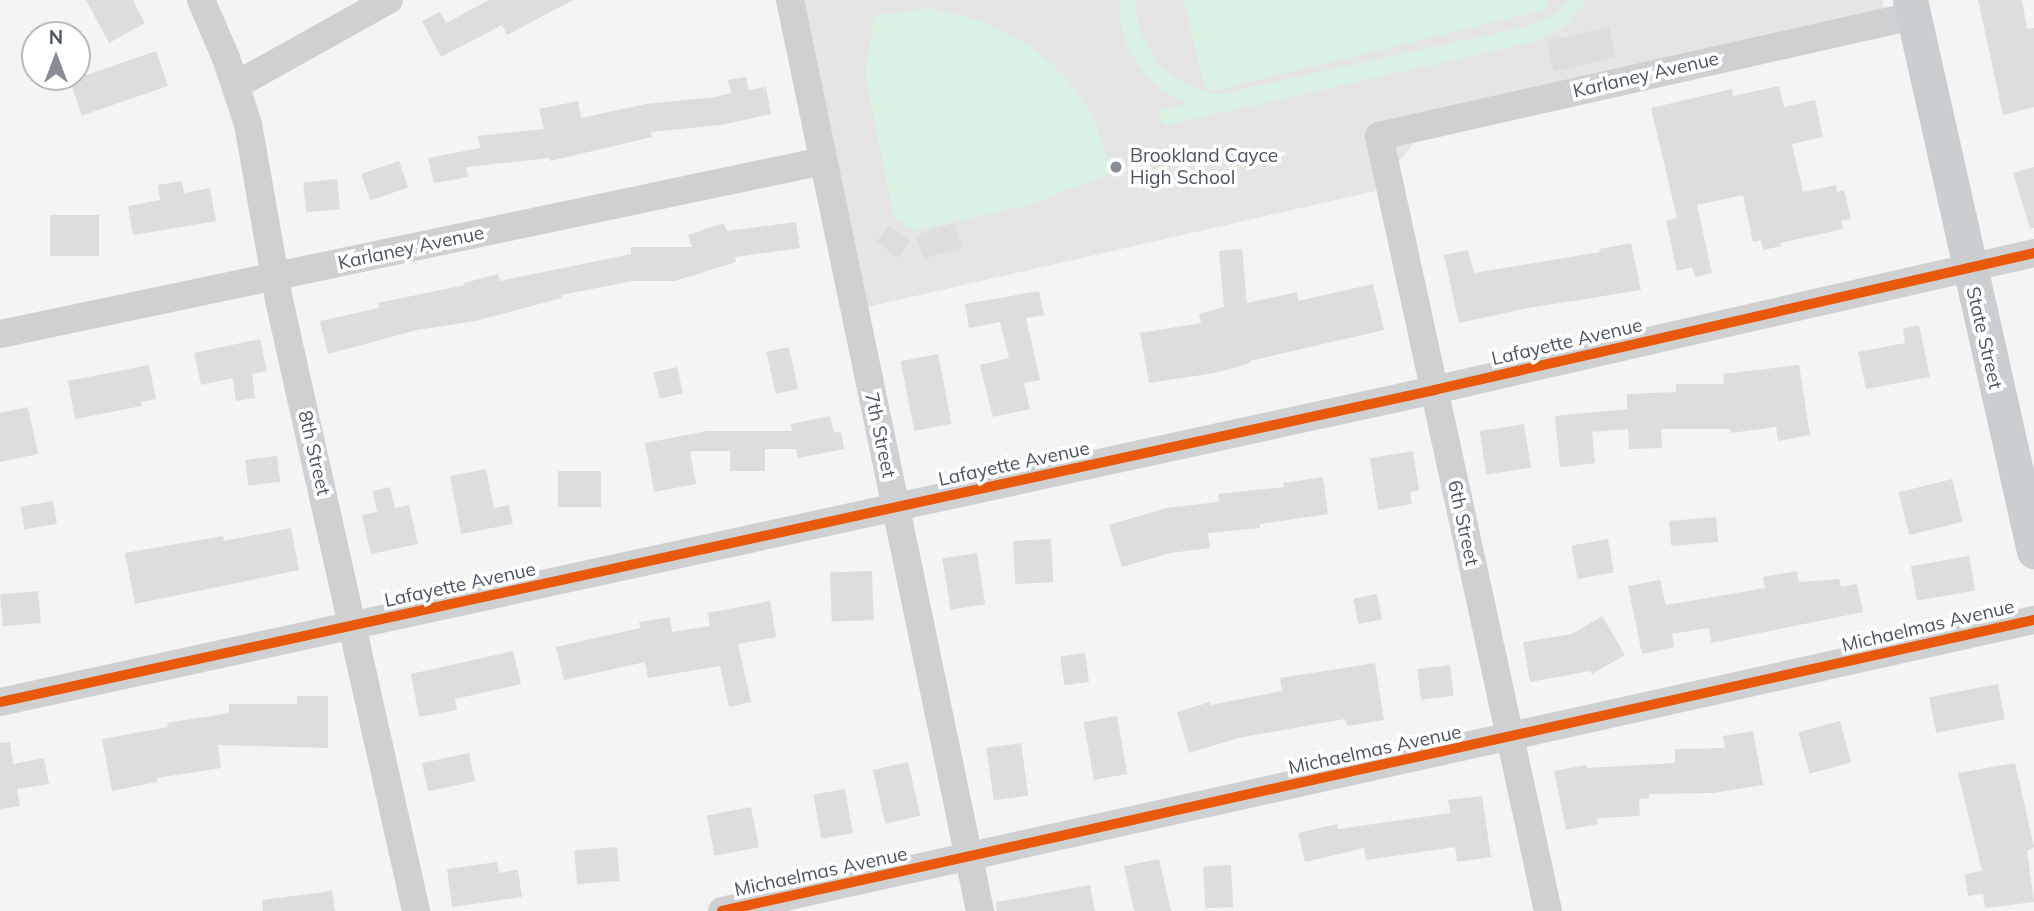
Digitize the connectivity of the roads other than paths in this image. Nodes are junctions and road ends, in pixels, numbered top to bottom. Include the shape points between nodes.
1 (201, 0) edge
2 (390, 0) edge
3 (790, 0) edge
4 (1911, 8) edge
5 (236, 85) junction
6 (1379, 136) joint
7 (823, 161) junction
8 (2034, 253) edge
9 (1968, 267) junction
10 (275, 276) junction
11 (0, 334) edge
12 (1434, 390) junction
13 (895, 508) junction
14 (2034, 551) edge
15 (2034, 620) edge
16 (353, 626) junction
17 (0, 702) edge
18 (1510, 739) junction
19 (969, 857) junction
20 (416, 911) edge
21 (722, 911) edge
22 (981, 911) edge
23 (1548, 911) edge

1 - 5 street, 8th Street
2 - 5 street
3 - 7 street, 7th Street
4 - 6 street, Karlaney Avenue
4 - 9 main road, State Street
5 - 10 street, 8th Street
6 - 12 street, 6th Street
7 - 10 street, Karlaney Avenue
7 - 13 street, 7th Street
8 - 9 street, Lafayette Avenue
9 - 12 street, Lafayette Avenue
9 - 14 main road, State Street
10 - 11 street, Karlaney Avenue
10 - 16 street, 8th Street
12 - 13 street, Lafayette Avenue
12 - 18 street, 6th Street
13 - 16 street, Lafayette Avenue
13 - 19 street, 7th Street
15 - 18 street, Michaelmas Avenue
16 - 17 street, Lafayette Avenue
16 - 20 street, 8th Street
18 - 19 street, Michaelmas Avenue
18 - 23 street, 6th Street
19 - 21 street, Michaelmas Avenue
19 - 22 street, 7th Street

